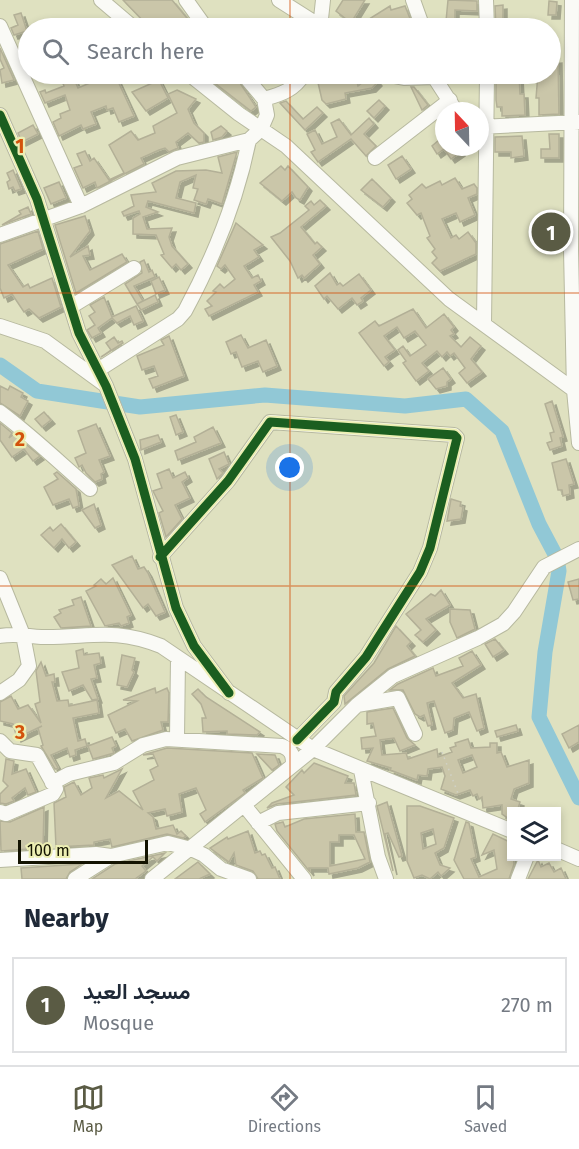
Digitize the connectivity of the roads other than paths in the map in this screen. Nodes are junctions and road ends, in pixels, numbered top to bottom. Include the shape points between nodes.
1 (101, 0) edge
2 (186, 0) edge
3 (279, 0) edge
4 (323, 0) edge
5 (413, 0) edge
6 (486, 0) edge
7 (572, 0) edge
8 (122, 18) edge
9 (199, 18) edge
10 (306, 18) edge
11 (322, 18) edge
12 (419, 18) edge
13 (487, 18) edge
14 (0, 26) edge
15 (18, 66) edge
16 (26, 84) edge
17 (202, 84) edge
18 (251, 84) edge
19 (298, 84) edge
20 (439, 84) edge
21 (486, 84) edge
22 (264, 99) junction
23 (450, 102) edge
24 (485, 102) edge
25 (0, 115) edge
26 (435, 118) edge
27 (575, 122) edge
28 (489, 127) edge
29 (261, 129) junction
30 (4, 139) edge
31 (249, 140) junction
32 (484, 156) edge
33 (375, 158) dead end
34 (81, 206) junction
35 (41, 218) junction
36 (0, 235) edge
37 (575, 250) edge
38 (134, 268) dead end
39 (72, 306) junction
40 (484, 324) junction
41 (0, 326) edge
42 (98, 370) junction
43 (106, 386) junction
44 (574, 390) junction
45 (0, 412) edge
46 (579, 442) edge
47 (90, 489) dead end
48 (579, 549) edge
49 (160, 557) junction
50 (0, 578) edge
51 (22, 635) junction
52 (0, 636) edge
53 (178, 658) junction
54 (0, 693) edge
55 (229, 693) junction
56 (357, 705) junction
57 (415, 734) dead end
58 (177, 738) junction
59 (297, 740) junction
60 (0, 741) edge
61 (313, 749) junction
62 (293, 765) junction
63 (361, 770) junction
64 (52, 783) junction
65 (369, 802) junction
66 (244, 805) junction
67 (0, 812) edge
68 (258, 823) junction
69 (507, 829) edge
70 (191, 849) junction
71 (561, 851) edge
72 (111, 856) junction
73 (579, 859) edge
74 (0, 860) edge
75 (524, 861) edge
76 (75, 879) edge
77 (152, 879) edge
78 (249, 879) edge
79 (304, 879) edge
80 (386, 879) edge
81 (518, 879) edge

1 - 8 street
2 - 9 street
3 - 10 street
4 - 11 street
5 - 12 street
6 - 13 street
7 - 27 street
14 - 15 street
16 - 34 street
17 - 29 street
18 - 22 street
19 - 22 street
20 - 23 street
21 - 24 street
22 - 29 street via 267,115
25 - 30 street
26 - 33 street
27 - 28 street
27 - 37 street
29 - 31 street
29 - 40 street via 286,146 449,299
30 - 35 street via 37,199
31 - 34 street via 177,158
31 - 42 street via 242,177 227,220 185,311
32 - 40 street
34 - 35 street
35 - 36 street
35 - 39 street
37 - 44 street
38 - 39 street
39 - 42 street via 79,333
40 - 44 street
41 - 43 street via 45,341
42 - 43 street
43 - 49 street via 135,459
44 - 46 street
45 - 47 street
48 - 56 street via 544,567 503,624 393,676
49 - 55 street via 176,608 194,646
49 - 59 street via 228,482 270,422 457,438 430,549 420,572 366,657 336,692 334,702
50 - 51 street
51 - 52 street
51 - 53 street via 119,633 161,646
51 - 54 street via 27,672
53 - 55 street
53 - 58 street
55 - 59 street
56 - 57 street via 398,698
56 - 61 street
58 - 62 street via 282,746 293,755
58 - 64 street via 143,745 114,763 69,774
59 - 61 street
60 - 64 street via 10,751 37,755
61 - 62 street
61 - 63 street
62 - 66 street
63 - 65 street
63 - 69 street
64 - 67 street via 56,789 53,794 6,814
65 - 68 street via 278,813
65 - 80 street
66 - 68 street
66 - 70 street
68 - 79 street
70 - 72 street via 168,843
70 - 77 street
70 - 78 street via 222,869
71 - 73 street
72 - 74 street
72 - 76 street
75 - 81 street

